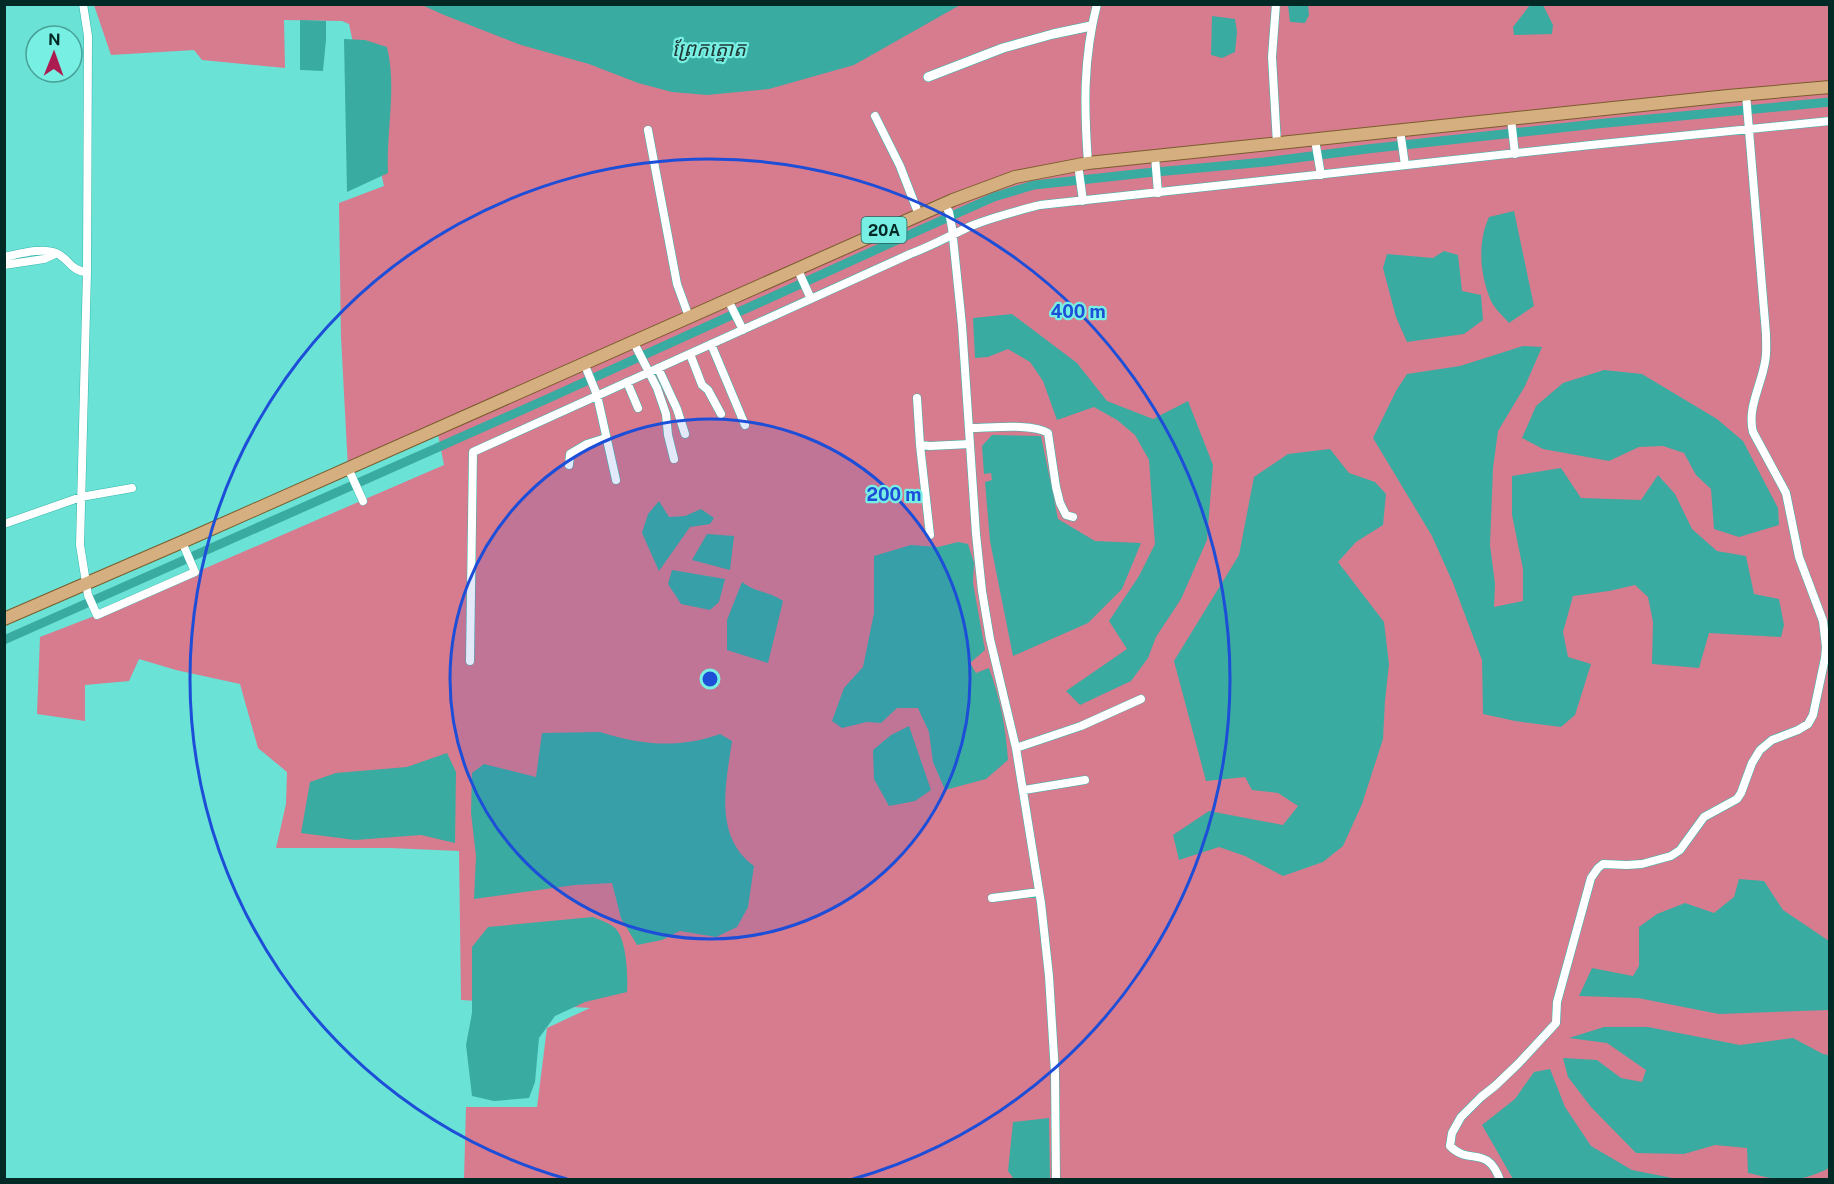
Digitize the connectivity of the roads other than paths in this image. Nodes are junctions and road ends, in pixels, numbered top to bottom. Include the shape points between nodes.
1 (83, 4) edge
2 (1097, 4) edge
3 (1276, 4) edge
4 (1091, 26) junction
5 (928, 77) dead end
6 (1830, 87) edge
7 (1746, 94) junction
8 (875, 116) dead end
9 (1511, 119) junction
10 (1830, 121) edge
11 (1749, 126) junction
12 (648, 130) dead end
13 (1400, 130) junction
14 (1315, 140) junction
15 (1277, 144) junction
16 (1515, 154) junction
17 (1156, 161) junction
18 (1404, 161) junction
19 (1083, 164) junction
20 (1321, 175) junction
21 (1158, 188) junction
22 (1083, 201) junction
23 (946, 208) junction
24 (919, 215) junction
25 (953, 232) junction
26 (56, 253) junction
27 (4, 257) edge
28 (4, 266) edge
29 (797, 268) junction
30 (87, 272) junction
31 (811, 299) junction
32 (731, 304) junction
33 (689, 317) junction
34 (741, 328) junction
35 (711, 344) junction
36 (636, 347) junction
37 (690, 354) junction
38 (658, 368) junction
39 (586, 369) junction
40 (647, 369) junction
41 (627, 382) junction
42 (596, 392) junction
43 (917, 398) dead end
44 (638, 408) dead end
45 (721, 414) dead end
46 (745, 425) dead end
47 (970, 428) junction
48 (685, 434) dead end
49 (606, 438) junction
50 (970, 444) junction
51 (920, 445) junction
52 (674, 459) dead end
53 (569, 465) dead end
54 (350, 473) junction
55 (616, 480) dead end
56 (132, 488) dead end
57 (81, 497) junction
58 (363, 501) dead end
59 (1073, 517) dead end
60 (4, 524) edge
61 (930, 535) dead end
62 (184, 547) junction
63 (87, 590) junction
64 (4, 619) edge
65 (470, 661) dead end
66 (1141, 699) dead end
67 (1016, 748) junction
68 (1085, 780) dead end
69 (1024, 790) junction
70 (1039, 892) junction
71 (992, 898) dead end
72 (1056, 1179) edge
73 (1500, 1179) edge

1 - 30 street via 88,36
2 - 4 street
3 - 15 street via 1272,57
4 - 5 street via 1003,48
4 - 19 street via 1085,77
6 - 7 main road, 20A
7 - 9 main road, 20A
7 - 11 street
8 - 24 street
9 - 13 main road, 20A
9 - 16 street
10 - 11 street
11 - 16 street
11 - 73 street via 1766,334 1766,360 1751,423 1786,493 1799,557 1823,621 1826,647 1817,703 1808,724 1772,740 1760,750 1737,799 1704,818 1680,850 1642,864 1604,864 1591,878 1557,1002 1556,1023 1461,1117 1452,1133 1450,1146 1454,1150 1486,1159
12 - 33 street via 677,284
13 - 14 main road, 20A
13 - 18 street
14 - 15 main road, 20A
14 - 20 street
15 - 17 main road, 20A
16 - 18 street
17 - 19 main road, 20A
17 - 21 street
18 - 20 street
19 - 22 street
19 - 23 main road, 20A via 1015,177
20 - 21 street
21 - 22 street
22 - 25 street via 1017,211
23 - 24 main road, 20A
23 - 25 street
24 - 29 main road, 20A
25 - 31 street
25 - 47 street
26 - 27 street via 42,251
26 - 28 street
26 - 30 street via 78,272
29 - 31 street
29 - 32 main road, 20A
30 - 57 street
31 - 34 street
32 - 33 main road, 20A
32 - 34 street
33 - 36 main road, 20A
34 - 35 street
35 - 37 street
35 - 46 street
36 - 39 main road, 20A
36 - 40 street
37 - 38 street
37 - 45 street via 702,386
38 - 40 street
38 - 48 street
39 - 42 street
39 - 54 main road, 20A
40 - 41 street
40 - 52 street via 666,414
41 - 42 street
41 - 44 street
42 - 49 street
42 - 65 street via 473,452
43 - 51 street
47 - 50 street
47 - 59 street via 1032,428 1048,433 1060,503 1066,515
49 - 53 street via 570,454
49 - 55 street
50 - 51 street
50 - 67 street via 988,630
51 - 61 street
54 - 58 street
54 - 62 main road, 20A
56 - 57 street
57 - 60 street
57 - 63 street via 80,545
62 - 63 main road, 20A
62 - 63 street via 195,572 97,615
63 - 64 main road, 20A
66 - 67 street via 1081,726
67 - 69 street
68 - 69 street
69 - 70 street
70 - 71 street
70 - 72 street via 1055,1073

